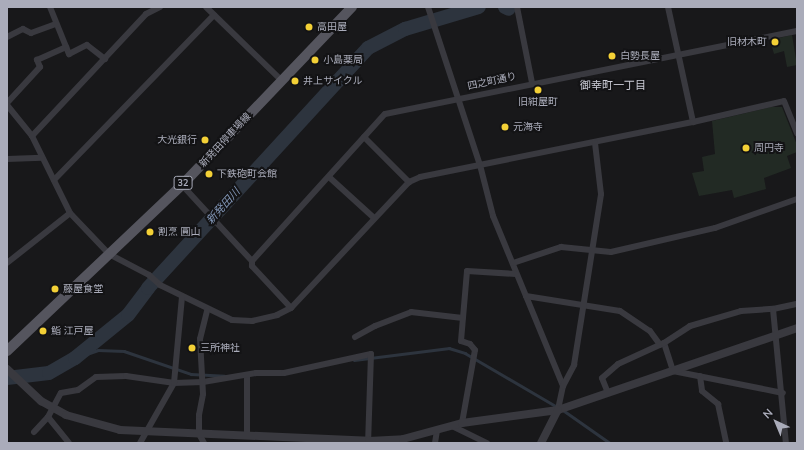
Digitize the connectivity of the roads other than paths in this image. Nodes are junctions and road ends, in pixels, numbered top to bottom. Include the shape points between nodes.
1 (50, 7) edge
2 (160, 7) edge
3 (206, 7) edge
4 (352, 7) edge
5 (668, 7) edge
6 (517, 9) edge
7 (429, 10) edge
8 (214, 15) junction
9 (56, 24) junction
10 (797, 31) edge
11 (7, 37) edge
12 (66, 47) junction
13 (680, 56) junction
14 (106, 59) junction
15 (281, 80) junction
16 (532, 83) junction
17 (458, 98) junction
18 (7, 104) edge
19 (10, 113) edge
20 (693, 122) junction
21 (797, 132) edge
22 (32, 136) junction
23 (364, 137) junction
24 (595, 142) junction
25 (42, 158) junction
26 (7, 159) edge
27 (480, 165) junction
28 (329, 177) junction
29 (54, 180) junction
30 (409, 182) junction
31 (182, 184) junction
32 (797, 199) edge
33 (70, 213) junction
34 (374, 218) junction
35 (594, 250) junction
36 (109, 254) junction
37 (7, 255) edge
38 (17, 255) junction
39 (252, 261) junction
40 (7, 263) edge
41 (513, 263) junction
42 (516, 274) junction
43 (182, 296) junction
44 (526, 296) junction
45 (585, 304) junction
46 (797, 304) edge
47 (291, 308) junction
48 (208, 310) junction
49 (773, 310) junction
50 (463, 318) junction
51 (797, 328) edge
52 (777, 333) junction
53 (355, 337) dead end
54 (662, 344) junction
55 (7, 351) edge
56 (7, 369) edge
57 (673, 371) junction
58 (247, 375) junction
59 (700, 376) junction
60 (203, 382) junction
61 (174, 383) junction
62 (563, 386) junction
63 (608, 393) junction
64 (783, 393) junction
65 (52, 408) junction
66 (558, 410) junction
67 (48, 418) junction
68 (462, 423) junction
69 (452, 426) junction
70 (147, 431) junction
71 (437, 431) junction
72 (34, 432) dead end
73 (199, 434) junction
74 (247, 436) junction
75 (368, 442) edge
76 (69, 443) edge
77 (140, 443) edge
78 (204, 443) edge
79 (435, 443) edge
80 (487, 443) edge
81 (542, 443) edge
82 (726, 443) edge
83 (786, 443) edge

1 - 9 street
2 - 14 street via 146,14
3 - 8 street
4 - 15 main road, 新発田停車場線 / 32
5 - 13 street
6 - 16 street
7 - 17 street
8 - 15 street
8 - 29 street
9 - 11 street via 31,33 23,29
9 - 12 street
10 - 13 street, 四之町通り
12 - 14 street via 69,54 87,45
12 - 18 street via 37,60 40,67
13 - 16 street, 四之町通り
13 - 20 street
14 - 22 street
15 - 31 main road, 新発田停車場線 / 32
16 - 17 street, 四之町通り
17 - 23 street, 四之町通り via 385,114
17 - 27 street
18 - 19 street
19 - 22 street
20 - 21 street via 784,101
20 - 24 street
22 - 25 street
23 - 28 street, 四之町通り
23 - 30 street
24 - 27 street
24 - 35 street via 601,194
25 - 26 street
25 - 29 street
27 - 30 street
27 - 41 street via 493,216
28 - 34 street
28 - 39 street, 四之町通り
29 - 33 street
30 - 34 street
31 - 36 main road, 新発田停車場線 / 32
31 - 39 street
32 - 35 street via 715,228 611,252
33 - 36 street
33 - 38 street
34 - 47 street
35 - 41 street via 561,247
35 - 45 street
36 - 43 street
36 - 55 main road, 新発田停車場線 / 32
37 - 38 street
38 - 40 street
39 - 47 street via 252,266
41 - 42 street
42 - 44 street
42 - 50 street via 467,271
43 - 48 street
43 - 61 street
44 - 45 street
44 - 62 street
45 - 54 street via 620,311 650,331
45 - 62 street via 574,365
46 - 49 street
47 - 48 street via 277,315 252,321 232,320
48 - 60 street via 200,340
49 - 52 street
49 - 54 street via 741,311 708,319 690,326
50 - 53 street via 411,312
50 - 68 street via 461,340 475,350
51 - 52 street
52 - 57 street
52 - 64 street
54 - 57 street
54 - 63 street via 618,364 602,378
56 - 65 street
57 - 59 street
57 - 63 street
58 - 60 street
58 - 74 street
58 - 75 street via 284,373 372,354
59 - 64 street
59 - 82 street via 702,391 718,404
60 - 61 street
60 - 73 street
61 - 65 street via 126,376 96,378 78,390 61,393
61 - 70 street
62 - 66 street
63 - 66 street
64 - 83 street
65 - 67 street
65 - 70 street via 90,423 120,430
66 - 68 street
66 - 81 street
67 - 72 street
67 - 76 street
68 - 69 street
69 - 71 street
69 - 80 street
70 - 73 street
70 - 77 street
71 - 75 street via 403,439
71 - 79 street
73 - 74 street
73 - 78 street
74 - 75 street

